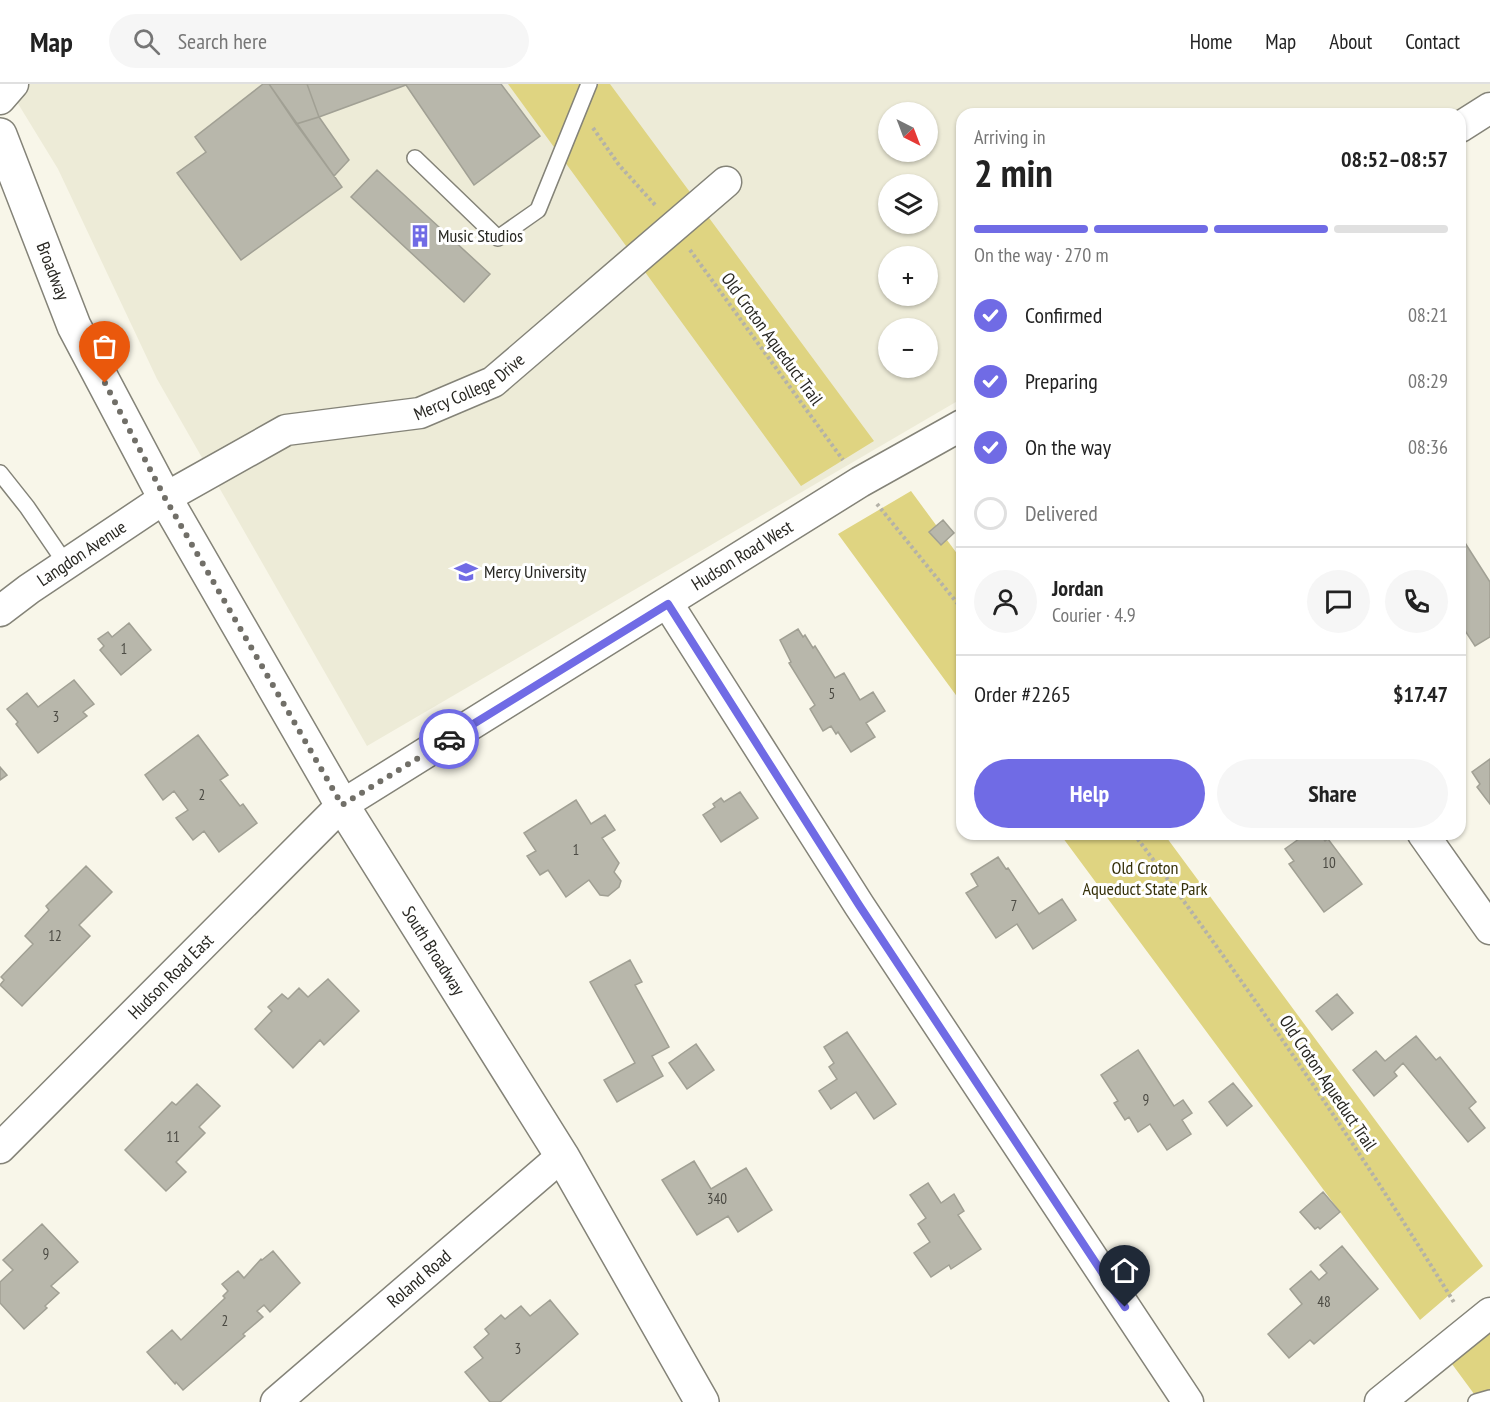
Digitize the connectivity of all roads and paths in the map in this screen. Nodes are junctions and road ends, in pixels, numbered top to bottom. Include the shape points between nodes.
1 (13, 84) edge
2 (589, 84) edge
3 (0, 99) edge
4 (1490, 108) edge
5 (579, 109) junction
6 (1466, 123) edge
7 (0, 135) edge
8 (415, 158) dead end
9 (726, 182) dead end
10 (673, 226) junction
11 (956, 427) edge
12 (0, 473) edge
13 (860, 482) junction
14 (165, 498) junction
15 (66, 564) junction
16 (956, 602) edge
17 (668, 604) junction
18 (0, 611) edge
19 (342, 805) junction
20 (1139, 840) edge
21 (1427, 840) edge
22 (1490, 929) edge
23 (0, 1148) edge
24 (561, 1156) junction
25 (1480, 1321) edge
26 (1490, 1398) edge
27 (276, 1402) edge
28 (702, 1402) edge
29 (1188, 1402) edge
30 (1380, 1402) edge
31 (1476, 1402) edge

1 - 3 street
2 - 5 lane
4 - 6 street
5 - 8 lane via 538,210 498,238
5 - 10 path, Old Croton Aqueduct Trail via 619,165
7 - 14 main road, Broadway via 74,326
9 - 10 street, Mercy College Drive
10 - 13 path, Old Croton Aqueduct Trail
10 - 14 street, Mercy College Drive via 493,382 420,413 286,430
11 - 13 street, Hudson Road West
12 - 15 lane
13 - 16 path, Old Croton Aqueduct Trail
13 - 17 street, Hudson Road West
14 - 15 street, Langdon Avenue
14 - 19 main road, South Broadway
15 - 18 street, Langdon Avenue
17 - 19 street, Hudson Road West
17 - 29 street via 859,905
19 - 23 street, Hudson Road East
19 - 24 main road, South Broadway
20 - 25 path, Old Croton Aqueduct Trail via 1213,939
21 - 22 street
24 - 27 street, Roland Road
24 - 28 main road, South Broadway
25 - 30 street
26 - 31 lane

